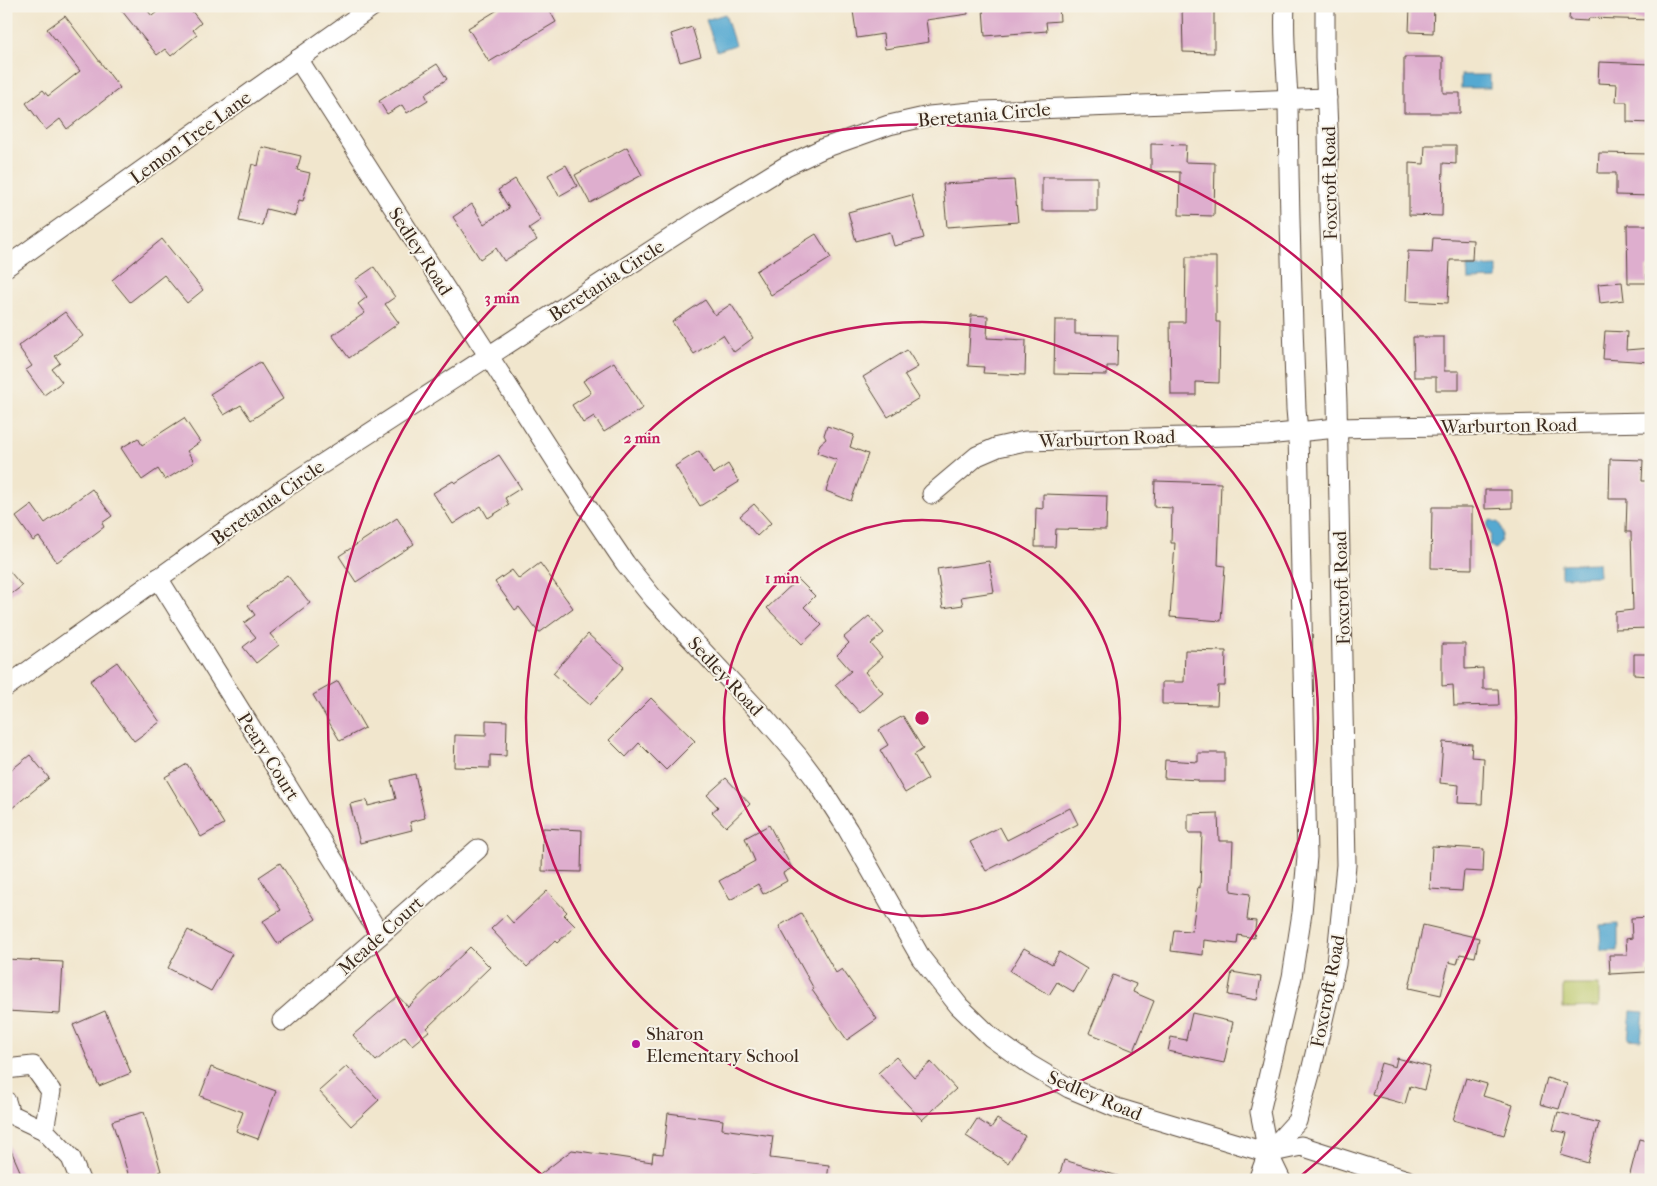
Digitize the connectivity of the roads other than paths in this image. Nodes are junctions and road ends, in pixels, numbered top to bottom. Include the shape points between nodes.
1 (373, 6) edge
2 (1285, 6) edge
3 (1324, 6) edge
4 (298, 60) junction
5 (1327, 98) junction
6 (1288, 99) junction
7 (6, 267) edge
8 (488, 356) junction
9 (1651, 422) edge
10 (1337, 428) junction
11 (1298, 432) junction
12 (932, 494) dead end
13 (158, 578) junction
14 (6, 687) edge
15 (478, 848) dead end
16 (380, 935) junction
17 (282, 1021) dead end
18 (6, 1070) edge
19 (6, 1101) edge
20 (44, 1130) junction
21 (1268, 1154) junction
22 (80, 1180) edge
23 (1258, 1180) edge
24 (1281, 1180) edge
25 (1407, 1180) edge

1 - 4 street, Lemon Tree Lane
2 - 6 street, Foxcroft Road
3 - 5 street, Foxcroft Road
4 - 7 street, Lemon Tree Lane
4 - 8 street, Sedley Road
5 - 6 street, Beretania Circle
5 - 10 street, Foxcroft Road
6 - 8 street, Beretania Circle via 958,112 889,125 824,148 786,166
6 - 11 street, Foxcroft Road via 1289,220
8 - 13 street, Beretania Circle via 285,488
8 - 21 street, Sedley Road via 625,563 654,599 766,719 816,780 921,958 959,1006 1017,1057 1069,1088 1116,1108
9 - 10 street, Warburton Road
10 - 11 street, Warburton Road
10 - 21 street, Foxcroft Road via 1346,865 1336,964 1312,1066 1297,1120
11 - 12 street, Warburton Road via 1024,441 977,456
11 - 21 street, Foxcroft Road via 1307,857 1292,977 1260,1112
13 - 14 street, Beretania Circle
13 - 16 street, Peary Court
15 - 16 street, Meade Court
16 - 17 street, Meade Court
18 - 20 street via 34,1066 51,1091
19 - 20 street via 10,1114
20 - 22 street via 71,1158
21 - 23 street, Foxcroft Road
21 - 24 street
21 - 25 street via 1301,1146

